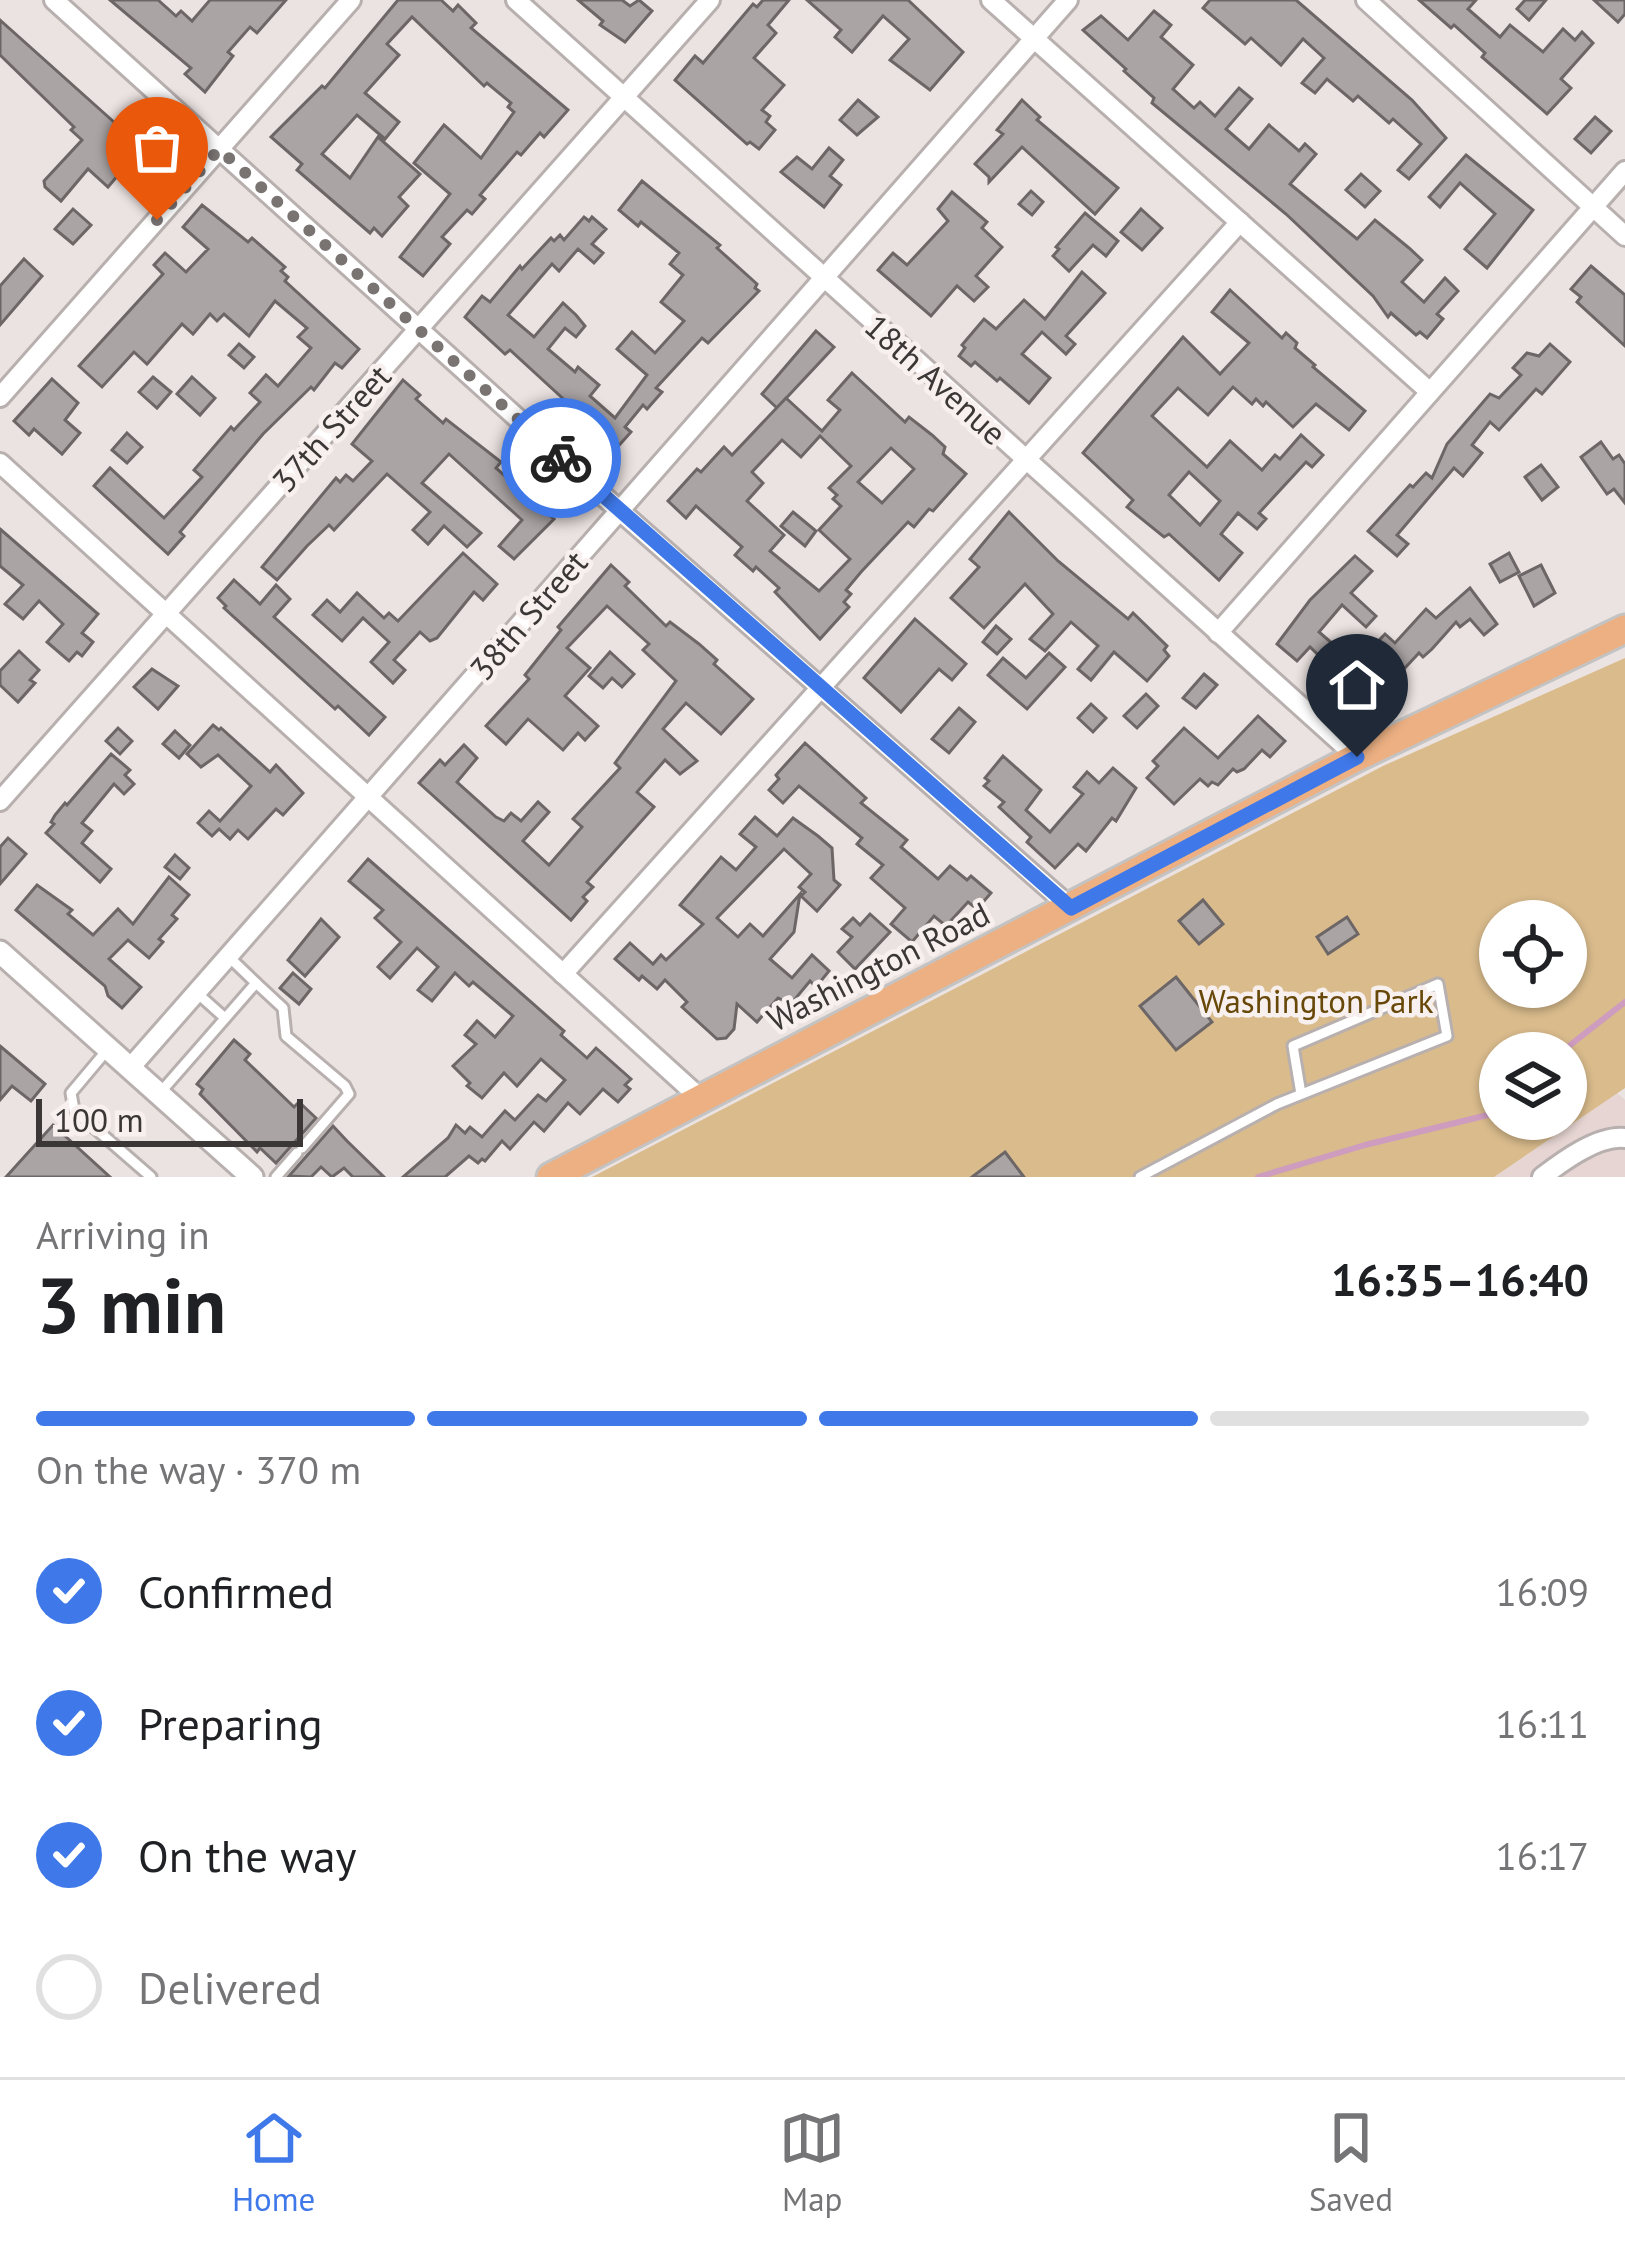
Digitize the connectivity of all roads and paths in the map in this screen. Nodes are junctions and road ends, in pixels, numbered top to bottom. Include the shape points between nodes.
1 (54, 0) edge
2 (351, 0) edge
3 (516, 0) edge
4 (710, 0) edge
5 (991, 0) edge
6 (1068, 0) edge
7 (1366, 0) edge
8 (1034, 39) junction
9 (624, 98) junction
10 (219, 149) junction
11 (1625, 171) edge
12 (1593, 207) junction
13 (1240, 222) junction
14 (1625, 236) edge
15 (824, 278) junction
16 (418, 329) junction
17 (1430, 392) junction
18 (0, 397) edge
19 (1026, 460) junction
20 (0, 463) edge
21 (620, 511) junction
22 (166, 614) junction
23 (1625, 628) edge
24 (1218, 632) junction
25 (820, 688) junction
26 (1357, 757) junction
27 (368, 797) junction
28 (0, 801) edge
29 (1071, 908) junction
30 (0, 952) edge
31 (228, 956) junction
32 (563, 974) junction
33 (256, 983) junction
34 (196, 993) junction
35 (225, 1018) junction
36 (109, 1049) junction
37 (130, 1068) junction
38 (159, 1094) junction
39 (1301, 1094) junction
40 (700, 1098) junction
41 (1625, 1138) edge
42 (227, 1169) edge
43 (151, 1177) edge
44 (252, 1177) edge
45 (276, 1177) edge
46 (551, 1177) edge
47 (1140, 1177) edge
48 (1542, 1177) edge

1 - 10 street
2 - 10 street
3 - 9 street, 18th Avenue
4 - 9 street, 37th Street
5 - 8 street
6 - 8 street, 38th Street
7 - 12 street
8 - 13 street
8 - 15 street, 38th Street
9 - 15 street, 18th Avenue
9 - 16 street, 37th Street
10 - 16 street
10 - 18 street
11 - 12 street
12 - 14 street
12 - 17 street
13 - 17 street
13 - 19 street
15 - 19 street, 18th Avenue
15 - 21 street, 38th Street
16 - 21 street
16 - 22 street, 37th Street
17 - 24 street
19 - 24 street, 18th Avenue
19 - 25 street
20 - 22 street
21 - 25 street
21 - 27 street, 38th Street
22 - 27 street
22 - 28 street, 37th Street
23 - 26 main road, Washington Road
24 - 26 street, 18th Avenue
25 - 29 street
25 - 32 street
26 - 29 main road, Washington Road
27 - 31 street, 38th Street
27 - 32 street
29 - 40 main road, Washington Road
30 - 36 street
31 - 33 lane
31 - 34 street, 38th Street
32 - 40 street
33 - 35 lane
33 - 45 lane via 283,1008 286,1036 349,1094
34 - 35 lane
34 - 37 street, 38th Street
35 - 38 lane
36 - 37 street
36 - 43 lane via 71,1093 74,1110
37 - 38 street
38 - 42 street
39 - 39 lane via 1447,1036 1438,984 1293,1046
39 - 47 lane
40 - 46 main road, Washington Road
41 - 48 street via 1595,1145
42 - 44 street

